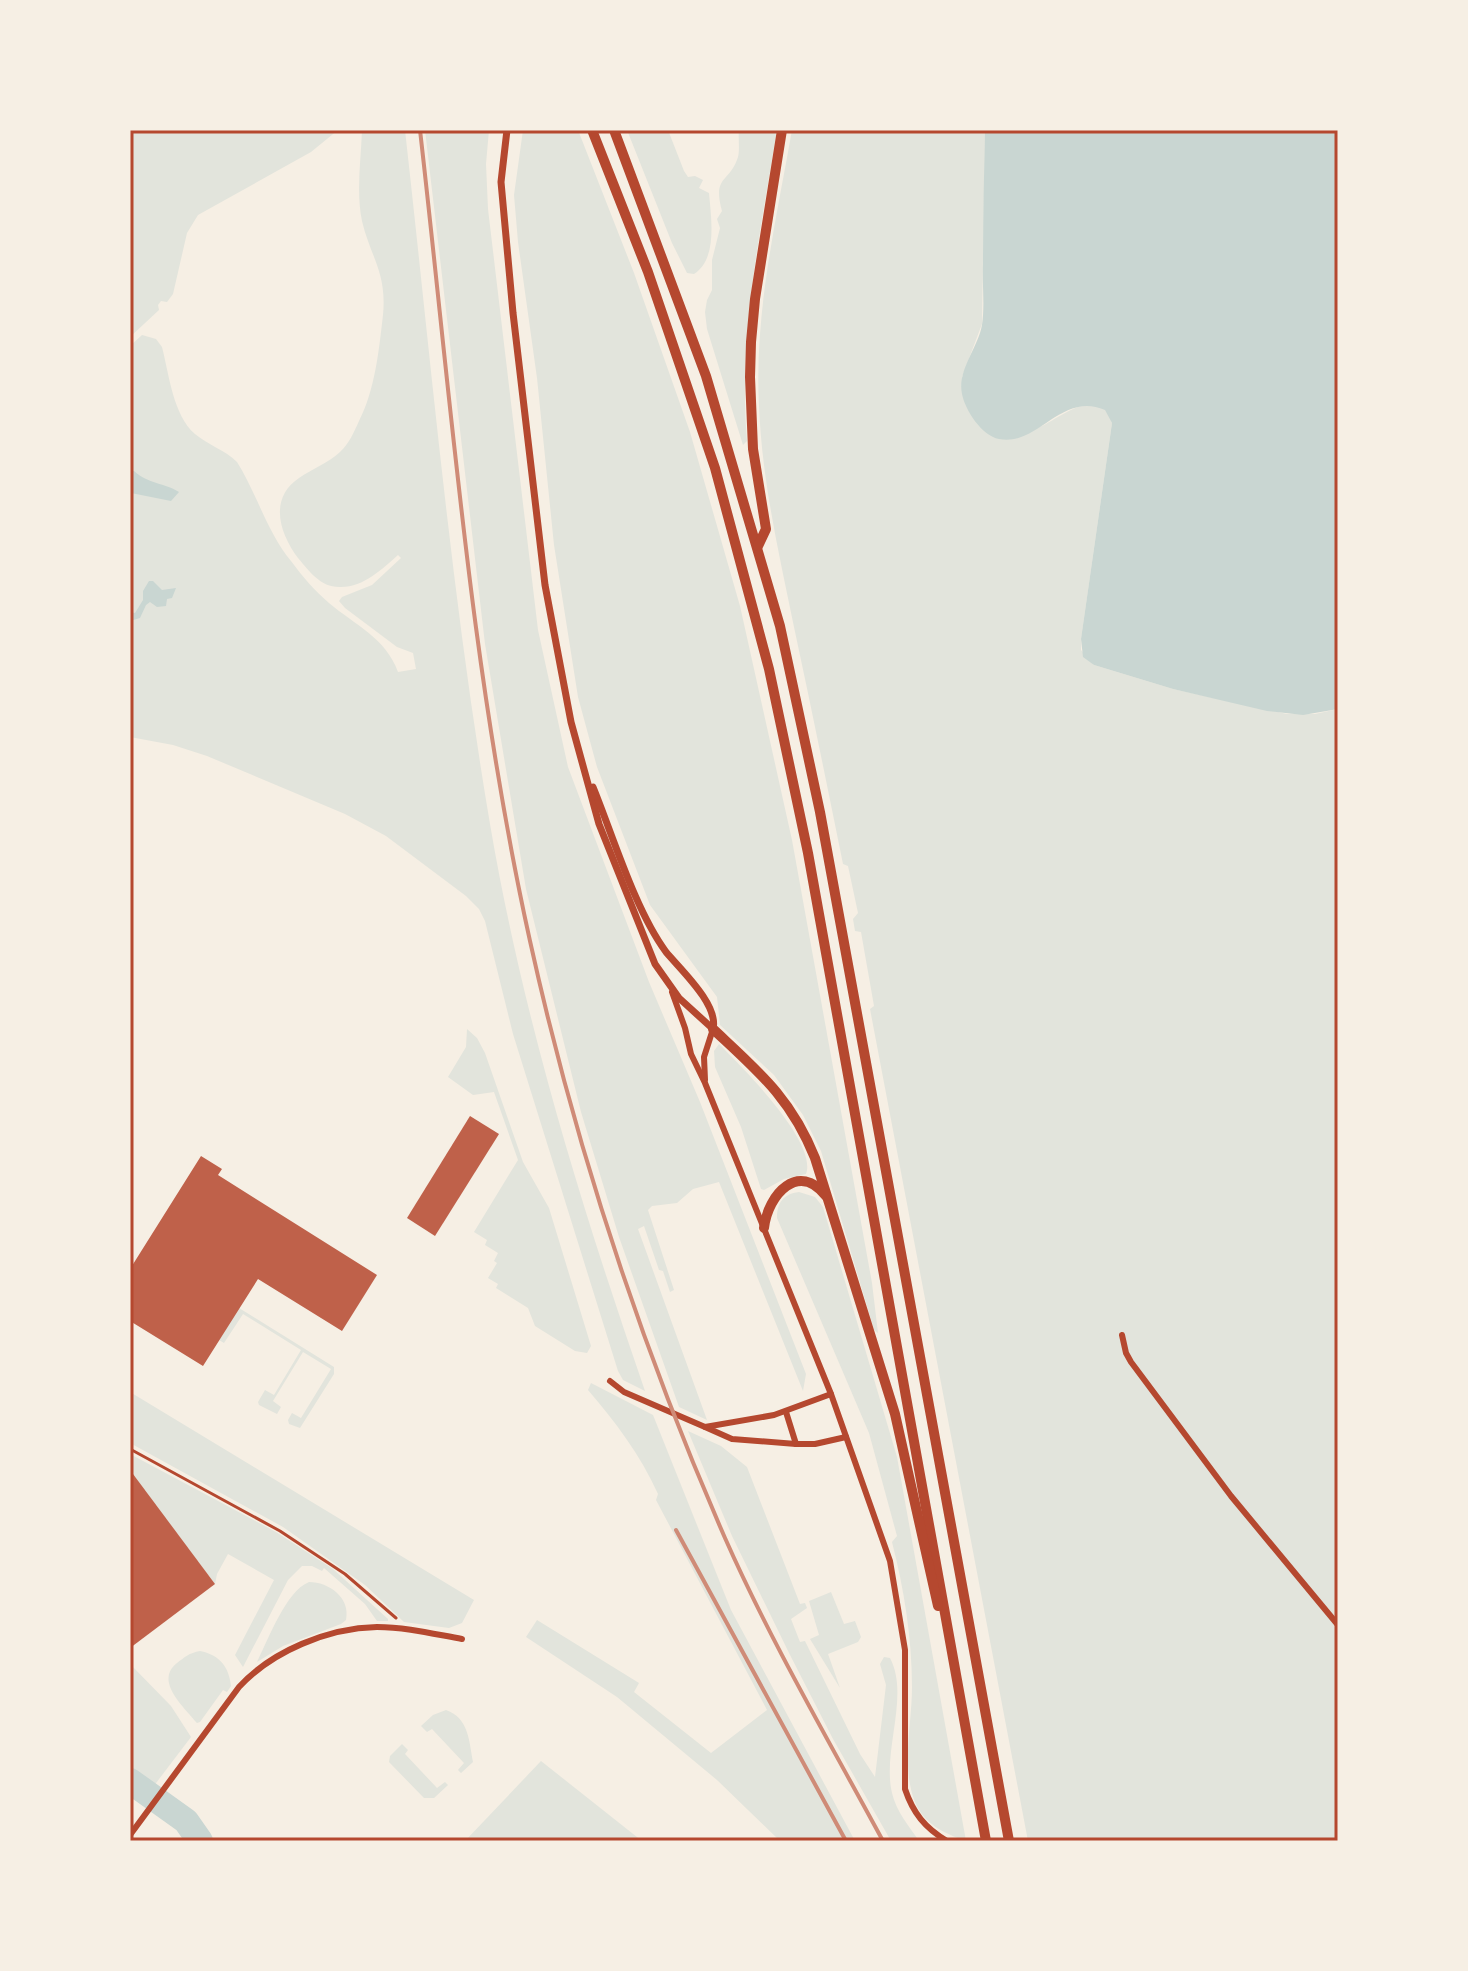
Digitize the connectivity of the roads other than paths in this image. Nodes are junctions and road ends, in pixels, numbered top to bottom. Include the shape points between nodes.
1 (507, 130) edge
2 (592, 130) edge
3 (614, 130) edge
4 (782, 130) edge
5 (758, 546) junction
6 (578, 751) junction
7 (670, 988) junction
8 (713, 1029) junction
9 (705, 1083) junction
10 (828, 1198) junction
11 (764, 1228) junction
12 (1122, 1335) dead end
13 (610, 1381) dead end
14 (831, 1394) junction
15 (786, 1412) junction
16 (705, 1427) junction
17 (846, 1437) junction
18 (796, 1444) junction
19 (1338, 1625) edge
20 (462, 1639) dead end
21 (959, 1689) junction
22 (130, 1835) edge
23 (947, 1841) edge
24 (986, 1841) edge
25 (1009, 1841) edge

1 - 6 street via 501,194 513,313 549,613
2 - 21 highway via 648,272 715,468 769,669 808,853
3 - 5 highway via 706,376
4 - 5 highway via 751,342 753,449 766,529
5 - 25 highway via 820,812
6 - 7 street via 608,851 645,943
6 - 8 street via 648,921 711,1008
7 - 8 street
7 - 9 street
8 - 9 street via 704,1057
8 - 10 highway via 789,1106
9 - 11 street
10 - 11 highway via 815,1186 788,1185 771,1202
10 - 21 highway via 895,1414
11 - 14 street
12 - 19 street via 1131,1362 1185,1435
13 - 16 street
14 - 15 street
14 - 17 street
15 - 16 street
15 - 18 street
16 - 18 street via 732,1439
17 - 18 street
17 - 23 street via 897,1593 906,1680 905,1789 922,1823
20 - 22 street via 376,1627 340,1632 270,1661 239,1687
21 - 24 highway

